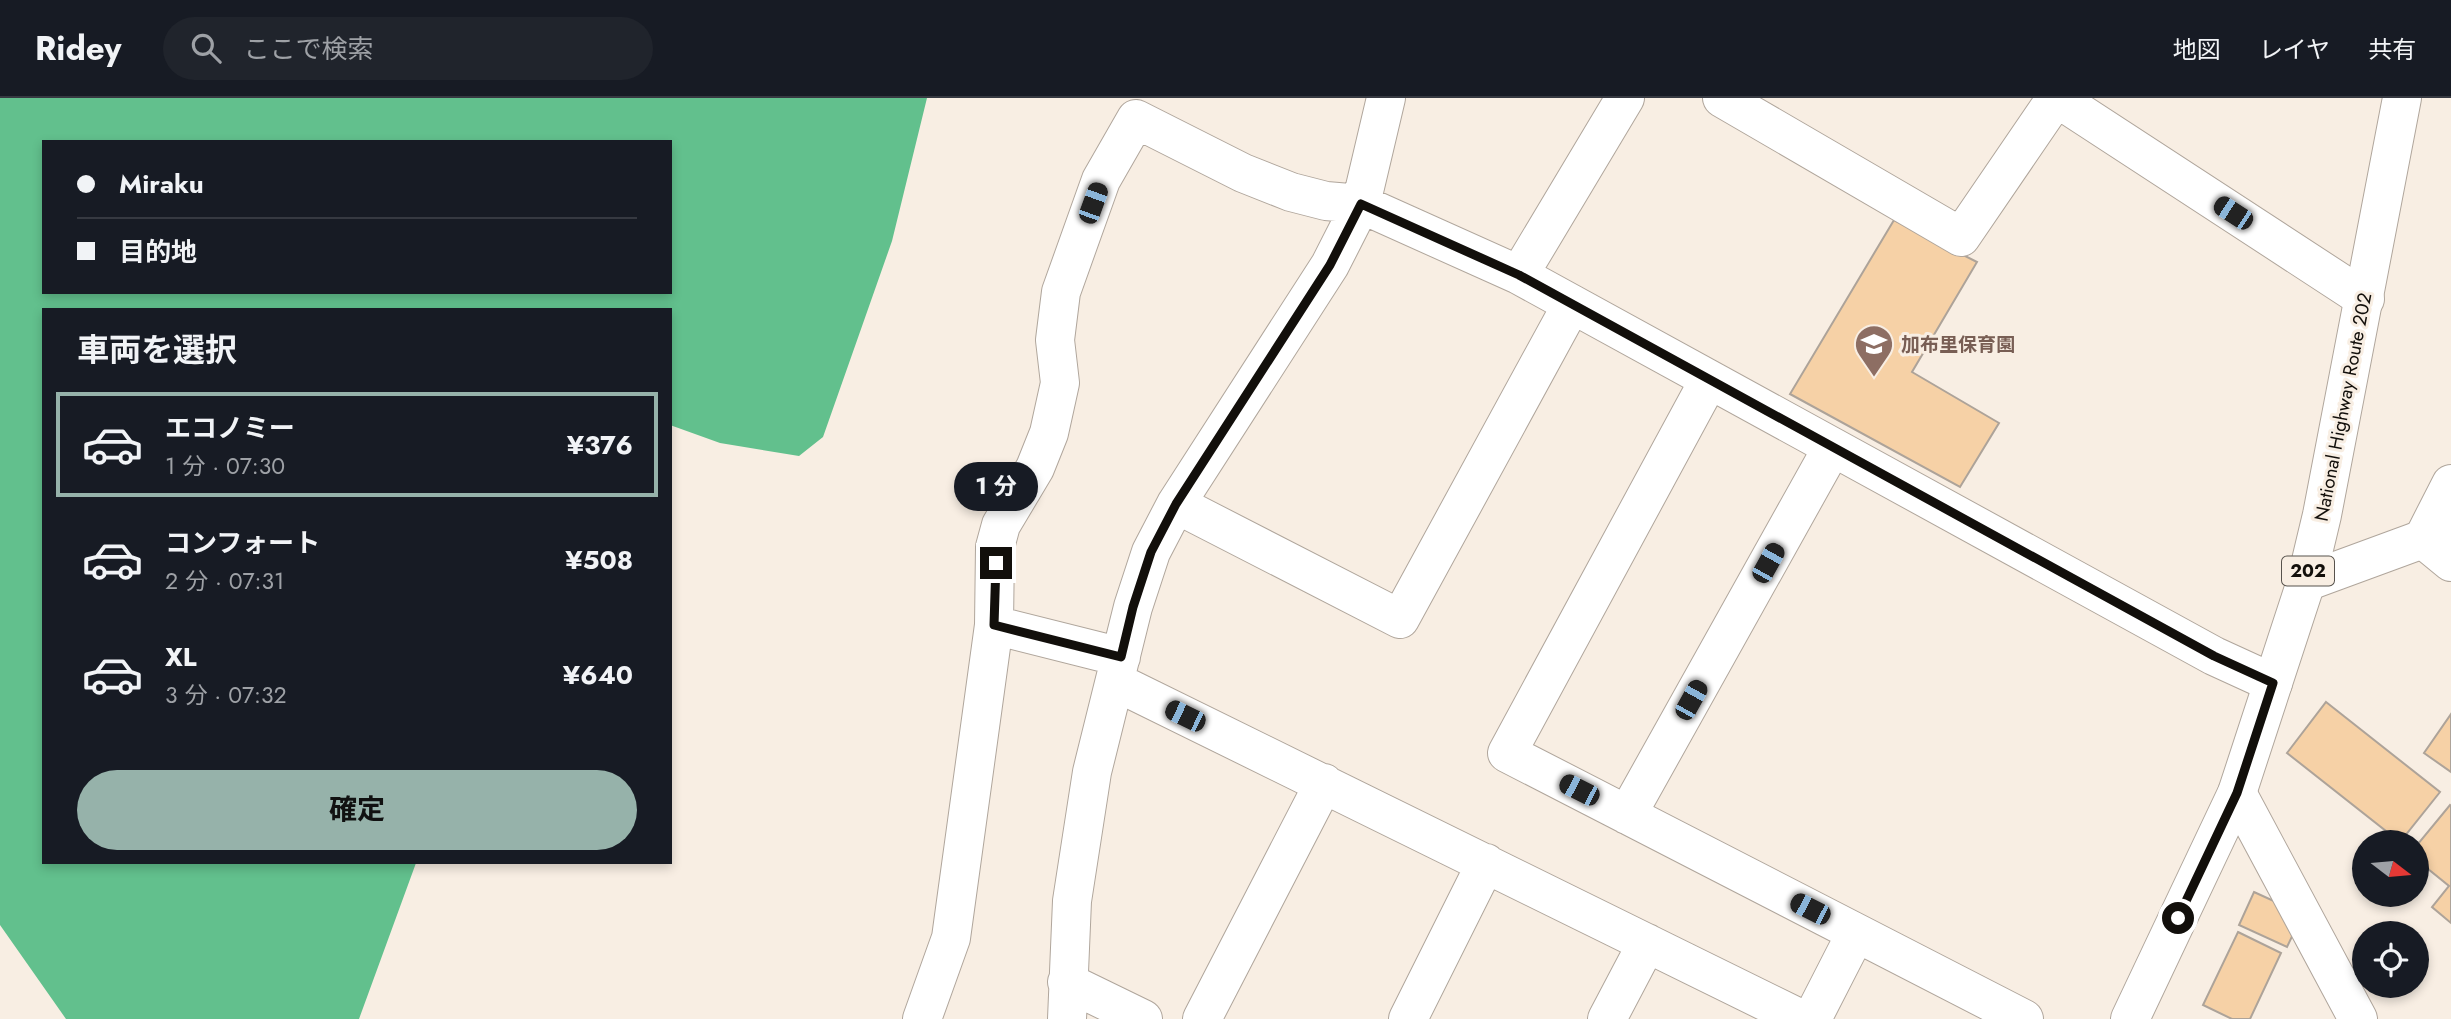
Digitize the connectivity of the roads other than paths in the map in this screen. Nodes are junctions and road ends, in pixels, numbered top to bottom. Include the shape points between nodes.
1 (1386, 98) edge
2 (1625, 98) edge
3 (1722, 98) edge
4 (2057, 98) edge
5 (2402, 98) edge
6 (1361, 204) junction
7 (1519, 275) junction
8 (2365, 299) junction
9 (1572, 304) junction
10 (1709, 380) junction
11 (1832, 448) junction
12 (2451, 484) edge
13 (1176, 504) junction
14 (2442, 539) edge
15 (2306, 582) junction
16 (994, 625) junction
17 (1118, 670) junction
18 (2273, 683) junction
19 (1324, 783) junction
20 (2237, 793) junction
21 (1627, 815) junction
22 (1486, 863) junction
23 (1856, 933) junction
24 (1647, 943) junction
25 (1067, 1000) edge
26 (922, 1019) edge
27 (1143, 1019) edge
28 (1202, 1019) edge
29 (1408, 1019) edge
30 (1607, 1019) edge
31 (1801, 1019) edge
32 (1812, 1019) edge
33 (2024, 1019) edge
34 (2130, 1019) edge
35 (2358, 1019) edge

1 - 6 main road
2 - 7 main road
3 - 4 main road via 1961,237
4 - 8 main road
5 - 8 main road, National Highway Route 202 / 202
6 - 7 main road
6 - 13 main road via 1330,265
6 - 16 main road via 1291,192 1242,173 1136,119 1101,180 1061,292 1055,340 1060,383 1049,433 1035,468 1001,525 995,547
7 - 9 main road
8 - 15 main road, National Highway Route 202 / 202
9 - 10 main road
9 - 13 main road via 1400,619
10 - 11 main road
10 - 21 main road via 1507,753
11 - 18 main road via 2214,656
11 - 21 main road
12 - 14 main road
13 - 17 main road via 1151,552
14 - 15 main road
15 - 18 main road, National Highway Route 202 / 202
16 - 17 main road
16 - 26 main road via 950,938
17 - 19 main road
17 - 25 main road via 1093,772 1072,901
18 - 20 main road, National Highway Route 202 / 202
19 - 22 main road
19 - 28 main road
20 - 34 main road, National Highway Route 202 / 202
20 - 35 main road
21 - 23 main road
22 - 24 main road
22 - 29 main road
23 - 32 main road
23 - 33 main road
24 - 30 main road
24 - 31 main road
25 - 27 main road

